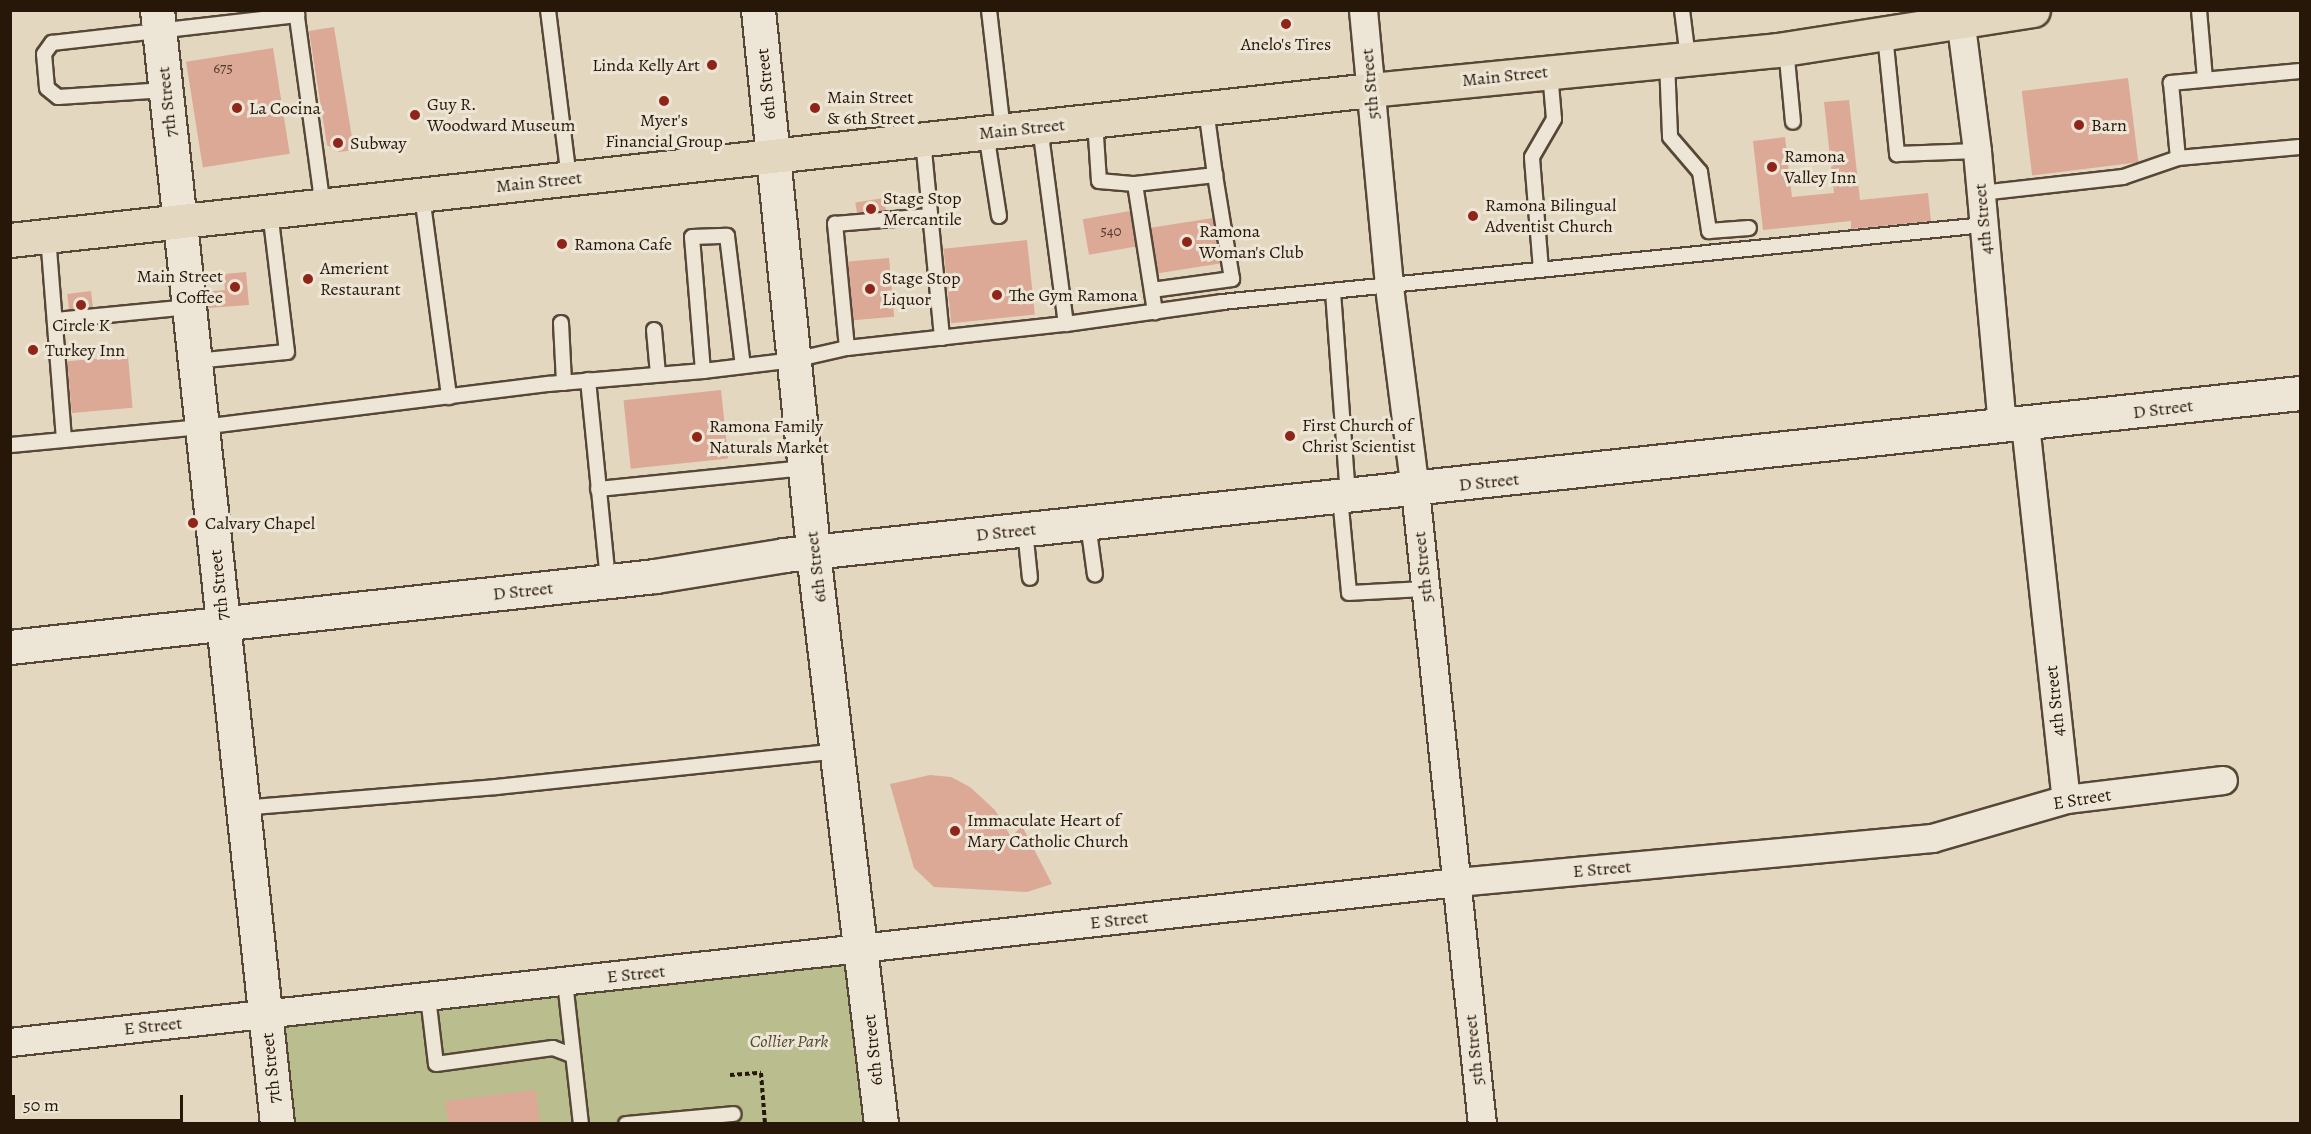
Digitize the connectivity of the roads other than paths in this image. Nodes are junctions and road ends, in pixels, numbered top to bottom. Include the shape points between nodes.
1 (548, 10) edge
2 (758, 10) edge
3 (989, 10) edge
4 (1363, 10) edge
5 (1682, 10) edge
6 (2033, 10) edge
7 (2199, 10) edge
8 (296, 13) edge
9 (1959, 17) edge
10 (158, 21) edge
11 (1885, 35) junction
12 (1786, 48) junction
13 (1678, 59) junction
14 (2301, 71) edge
15 (1550, 72) junction
16 (2205, 79) junction
17 (166, 90) junction
18 (1370, 90) junction
19 (1206, 109) junction
20 (1095, 121) junction
21 (1793, 122) dead end
22 (1040, 127) junction
23 (995, 132) junction
24 (922, 140) junction
25 (2301, 147) edge
26 (1977, 151) junction
27 (773, 157) junction
28 (2178, 158) junction
29 (1215, 175) junction
30 (569, 179) junction
31 (1135, 184) junction
32 (1981, 194) junction
33 (422, 196) junction
34 (323, 206) junction
35 (270, 212) junction
36 (930, 216) junction
37 (999, 216) dead end
38 (181, 222) junction
39 (1984, 225) junction
40 (1749, 228) dead end
41 (48, 236) junction
42 (10, 240) edge
43 (1541, 270) junction
44 (1389, 286) junction
45 (1152, 290) junction
46 (1333, 292) junction
47 (190, 307) junction
48 (1155, 312) junction
49 (55, 320) junction
50 (561, 323) dead end
51 (1066, 324) junction
52 (654, 330) dead end
53 (942, 338) junction
54 (847, 348) junction
55 (794, 360) junction
56 (195, 361) junction
57 (743, 366) junction
58 (703, 371) junction
59 (658, 374) junction
60 (588, 380) junction
61 (564, 383) junction
62 (2301, 393) edge
63 (449, 397) junction
64 (2014, 426) junction
65 (202, 427) junction
66 (64, 439) junction
67 (10, 445) edge
68 (805, 468) junction
69 (598, 489) junction
70 (1415, 490) junction
71 (1344, 497) junction
72 (1088, 524) junction
73 (1025, 530) junction
74 (814, 552) junction
75 (1095, 575) dead end
76 (1030, 578) dead end
77 (608, 582) junction
78 (1426, 589) junction
79 (224, 624) junction
80 (10, 647) edge
81 (839, 751) junction
82 (2223, 780) dead end
83 (2066, 799) junction
84 (242, 808) junction
85 (1457, 882) junction
86 (862, 949) junction
87 (565, 982) junction
88 (428, 997) junction
89 (265, 1014) junction
90 (10, 1042) edge
91 (571, 1056) junction
92 (734, 1114) dead end
93 (277, 1124) edge
94 (581, 1124) edge
95 (626, 1124) edge
96 (881, 1124) edge
97 (1482, 1124) edge

1 - 30 lane
2 - 27 street, 6th Street
3 - 23 lane
4 - 18 street, 5th Street
5 - 13 lane
6 - 9 main road, Main Street
7 - 16 lane
8 - 10 lane
8 - 34 lane
9 - 11 main road, Main Street
9 - 26 street, 4th Street
10 - 17 street, 7th Street
10 - 17 lane via 52,43 44,54 47,88 58,97
11 - 12 main road, Main Street
11 - 26 lane via 1897,154
12 - 13 main road, Main Street
12 - 21 lane
13 - 15 main road, Main Street
13 - 40 lane via 1670,137 1700,172 1709,231
14 - 16 lane
15 - 18 main road, Main Street
15 - 43 lane via 1554,118 1532,157
16 - 28 lane via 2171,82
17 - 38 street, 7th Street
18 - 19 main road, Main Street
18 - 44 street, 5th Street
19 - 20 main road, Main Street
19 - 29 lane
20 - 22 main road, Main Street
20 - 31 lane via 1099,181
22 - 23 main road, Main Street
22 - 51 lane
23 - 24 main road, Main Street
23 - 37 lane
24 - 27 main road, Main Street
24 - 36 lane
25 - 28 lane
26 - 32 street, 4th Street
27 - 30 main road, Main Street
27 - 55 street, 6th Street
28 - 32 lane via 2123,177
29 - 31 lane
29 - 45 lane via 1232,279
30 - 33 main road, Main Street
31 - 45 lane
32 - 39 street, 4th Street
33 - 34 main road, Main Street
33 - 63 lane
34 - 35 main road, Main Street
35 - 38 main road, Main Street
35 - 56 lane via 287,352
36 - 53 lane
36 - 54 lane via 835,224
38 - 41 main road, Main Street
38 - 47 street, 7th Street
39 - 43 lane
39 - 64 street, 4th Street
41 - 42 main road, Main Street
41 - 49 lane
43 - 44 lane
44 - 46 lane
44 - 70 street, 5th Street
45 - 48 lane
46 - 48 lane
46 - 71 lane
47 - 49 lane
47 - 56 street, 7th Street
48 - 51 lane
49 - 66 lane
50 - 61 lane
51 - 53 lane
52 - 59 lane
53 - 54 lane
54 - 55 lane
55 - 57 lane
55 - 68 street, 6th Street
56 - 65 street, 7th Street
57 - 58 lane
57 - 58 lane via 727,236 692,237
58 - 59 lane
59 - 60 lane
60 - 61 lane
60 - 69 lane
61 - 63 lane
62 - 64 street, D Street
63 - 65 lane
64 - 70 street, D Street
64 - 83 street, 4th Street
65 - 66 lane
65 - 79 street, 7th Street
66 - 67 lane
68 - 69 lane
68 - 74 street, 6th Street
69 - 77 lane
70 - 71 street, D Street
70 - 78 street, 5th Street
71 - 72 street, D Street
71 - 78 lane via 1349,593
72 - 73 street, D Street
72 - 75 lane
73 - 74 street, D Street
73 - 76 lane
74 - 77 street, D Street
74 - 81 street, 6th Street
77 - 79 street, D Street
78 - 85 street, 5th Street
79 - 80 street, D Street
79 - 84 street, 7th Street
81 - 84 lane via 496,787
81 - 86 street, 6th Street
82 - 83 street, E Street
83 - 85 street, E Street via 1932,838
84 - 89 street, 7th Street
85 - 86 street, E Street
85 - 97 street, 5th Street
86 - 87 street, E Street
86 - 96 street, 6th Street
87 - 88 street, E Street
87 - 91 lane
88 - 89 street, E Street
88 - 91 lane via 436,1064 553,1048
89 - 90 street, E Street
89 - 93 street, 7th Street
91 - 94 lane
92 - 95 lane

